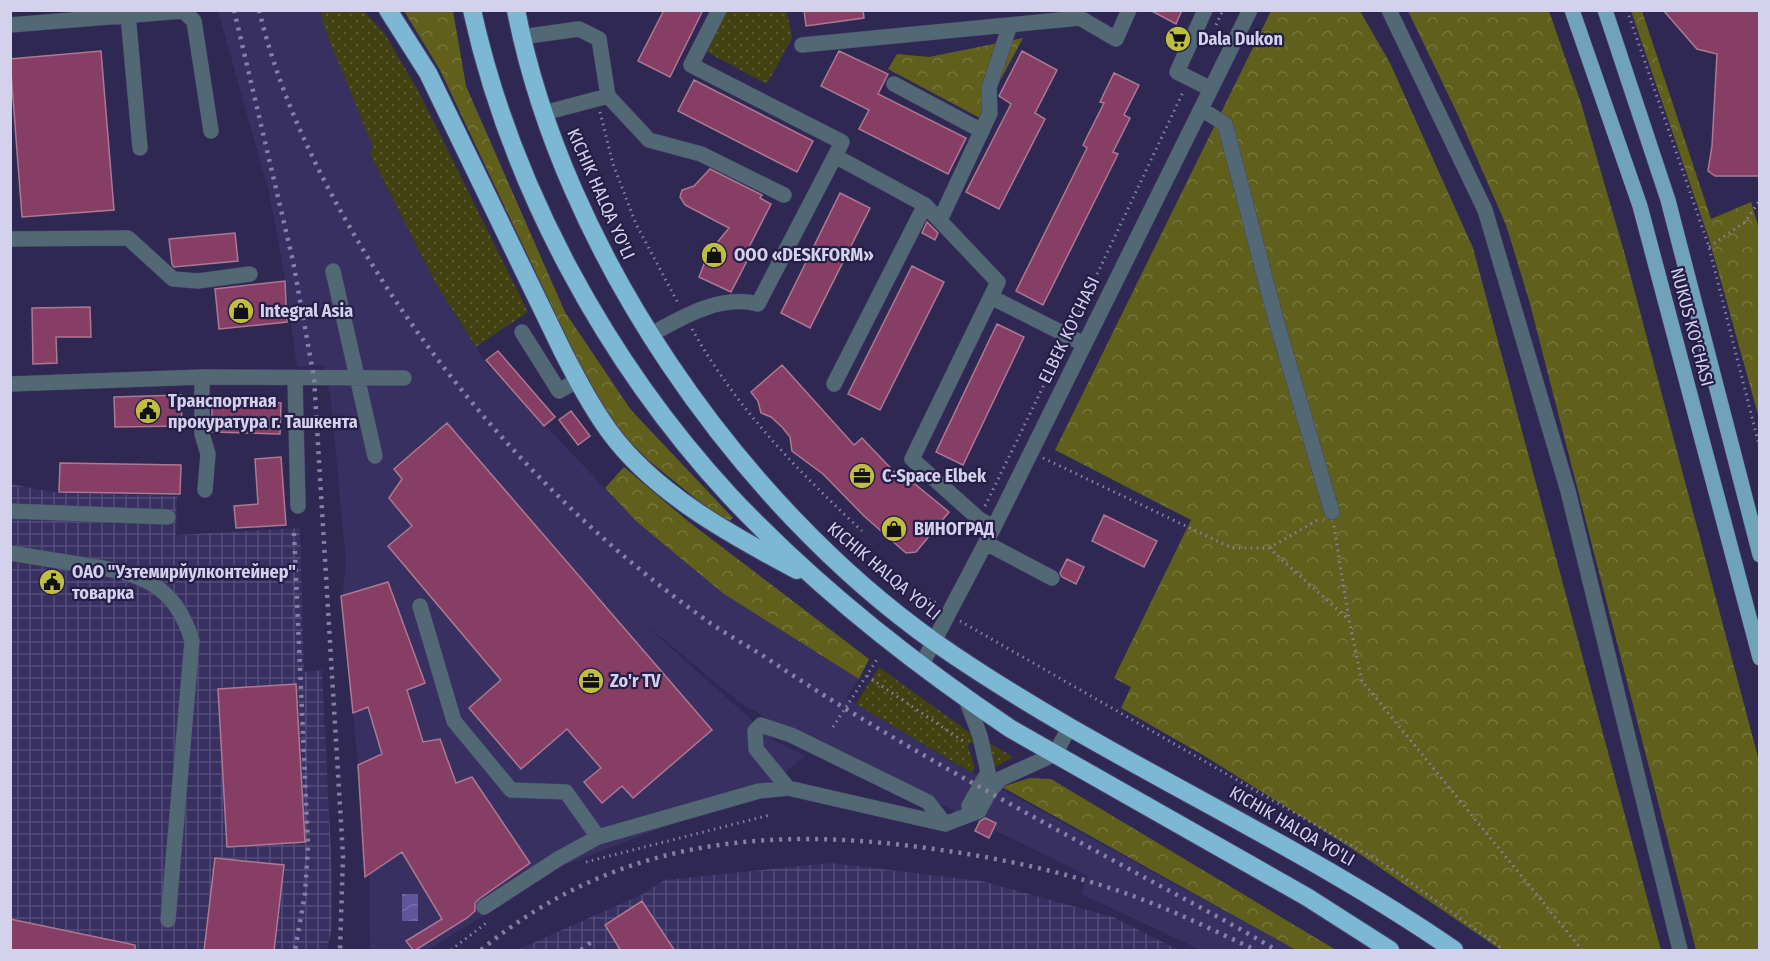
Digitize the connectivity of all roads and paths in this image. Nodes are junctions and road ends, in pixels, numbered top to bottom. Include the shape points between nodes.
1 (388, 10) edge
2 (472, 10) edge
3 (516, 10) edge
4 (719, 10) edge
5 (1129, 10) edge
6 (1205, 10) edge
7 (1223, 10) edge
8 (1250, 10) edge
9 (1389, 10) edge
10 (1572, 10) edge
11 (1605, 10) edge
12 (1627, 10) edge
13 (1079, 14) edge
14 (128, 15) junction
15 (10, 24) edge
16 (1010, 25) junction
17 (1214, 30) dead end
18 (521, 38) junction
19 (802, 45) dead end
20 (1190, 78) junction
21 (894, 84) dead end
22 (1211, 89) junction
23 (603, 97) junction
24 (1201, 109) junction
25 (544, 113) junction
26 (211, 131) dead end
27 (982, 132) junction
28 (140, 148) dead end
29 (835, 156) junction
30 (784, 195) dead end
31 (1758, 200) edge
32 (925, 205) junction
33 (1760, 209) edge
34 (940, 220) junction
35 (10, 239) edge
36 (1709, 247) junction
37 (333, 271) dead end
38 (250, 274) dead end
39 (991, 297) junction
40 (685, 316) junction
41 (522, 332) dead end
42 (650, 334) junction
43 (1068, 336) junction
44 (1084, 344) junction
45 (202, 377) junction
46 (295, 378) junction
47 (357, 378) junction
48 (404, 378) dead end
49 (578, 380) junction
50 (10, 384) edge
51 (834, 384) dead end
52 (1760, 448) edge
53 (1031, 452) junction
54 (375, 456) dead end
55 (205, 490) dead end
56 (298, 506) dead end
57 (10, 511) edge
58 (1332, 512) junction
59 (168, 517) dead end
60 (979, 519) junction
61 (994, 528) junction
62 (862, 531) dead end
63 (986, 543) junction
64 (1269, 548) junction
65 (10, 553) edge
66 (1760, 555) edge
67 (1052, 578) dead end
68 (823, 583) junction
69 (420, 606) dead end
70 (943, 606) junction
71 (916, 609) dead end
72 (1349, 620) junction
73 (935, 642) junction
74 (878, 658) dead end
75 (1760, 658) edge
76 (921, 666) junction
77 (867, 676) junction
78 (966, 699) junction
79 (1070, 726) junction
80 (833, 727) dead end
81 (972, 746) dead end
82 (1055, 754) junction
83 (788, 788) junction
84 (971, 814) junction
85 (770, 815) dead end
86 (945, 824) junction
87 (598, 837) junction
88 (584, 862) dead end
89 (491, 911) joint
90 (168, 920) dead end
91 (451, 951) edge
92 (1390, 951) edge
93 (1454, 951) edge
94 (1504, 951) edge
95 (1582, 951) edge
96 (1680, 951) edge

1 - 49 highway via 428,73
2 - 68 highway via 492,85 520,162 568,268 599,321 657,405 729,494
3 - 18 highway, KICHIK HALQA YO'LI
4 - 29 street via 691,65 842,142
5 - 13 street via 1116,39
6 - 20 street via 1177,72
7 - 17 path
8 - 22 street, ELBEK KO'CHASI
9 - 96 street via 1485,210 1568,491
10 - 75 main road, NUKUS KO'CHASI via 1640,206
11 - 66 main road, NUKUS KO'CHASI via 1668,200
12 - 36 path
13 - 16 street
14 - 15 street
14 - 26 street via 183,11 194,21
14 - 28 street
16 - 19 street
16 - 27 street via 989,88 990,113
18 - 23 street via 579,29 598,39
18 - 25 highway, KICHIK HALQA YO'LI
20 - 22 street
20 - 43 path
21 - 27 street
22 - 24 street, ELBEK KO'CHASI
23 - 25 street
23 - 30 street via 649,140 701,154
23 - 40 path via 613,164 636,224
24 - 44 street, ELBEK KO'CHASI
24 - 58 street via 1225,124
25 - 42 highway, KICHIK HALQA YO'LI via 591,231
27 - 34 street
29 - 32 street
29 - 40 street via 758,304 745,300
31 - 33 path
31 - 36 path via 1745,222
32 - 34 street
32 - 51 street
34 - 39 street via 998,282
35 - 38 street via 128,238 173,279 198,281
36 - 52 path
37 - 47 street
39 - 43 street
39 - 60 street via 912,459
40 - 42 street
40 - 62 path via 736,397 781,453
41 - 49 street via 559,391
42 - 73 highway, KICHIK HALQA YO'LI via 708,416 792,517 836,562
43 - 44 street
43 - 60 path
44 - 53 street, ELBEK KO'CHASI
45 - 46 street
45 - 50 street
45 - 55 street via 202,434 208,454
46 - 47 street
46 - 56 street
47 - 48 street
47 - 54 street
49 - 68 highway via 610,433 648,472 720,529
53 - 61 street, ELBEK KO'CHASI
53 - 64 path via 1232,548
57 - 59 street
58 - 64 path
58 - 72 path
60 - 61 street
61 - 63 street, ELBEK KO'CHASI
63 - 67 street
63 - 70 street, ELBEK KO'CHASI
64 - 72 path
65 - 90 street via 138,575 158,588 183,616 192,641
68 - 76 highway
69 - 87 street via 454,721 511,790 566,792
70 - 71 path via 926,597
70 - 73 street, ELBEK KO'CHASI
70 - 94 path via 967,626 1389,867
72 - 95 path via 1362,681
73 - 76 street, ELBEK KO'CHASI
73 - 79 highway, KICHIK HALQA YO'LI
74 - 77 path
76 - 78 highway
77 - 80 path
77 - 81 path
78 - 82 highway
78 - 84 street via 988,772 969,806
79 - 82 street
79 - 93 highway, KICHIK HALQA YO'LI via 1345,880
82 - 84 street via 1000,779 979,811
82 - 92 highway via 1307,897
83 - 86 street
83 - 86 street via 756,749 755,731 761,725 791,735 928,802
83 - 87 street via 759,791
84 - 86 street
85 - 88 path
87 - 89 street via 558,859
89 - 91 path

